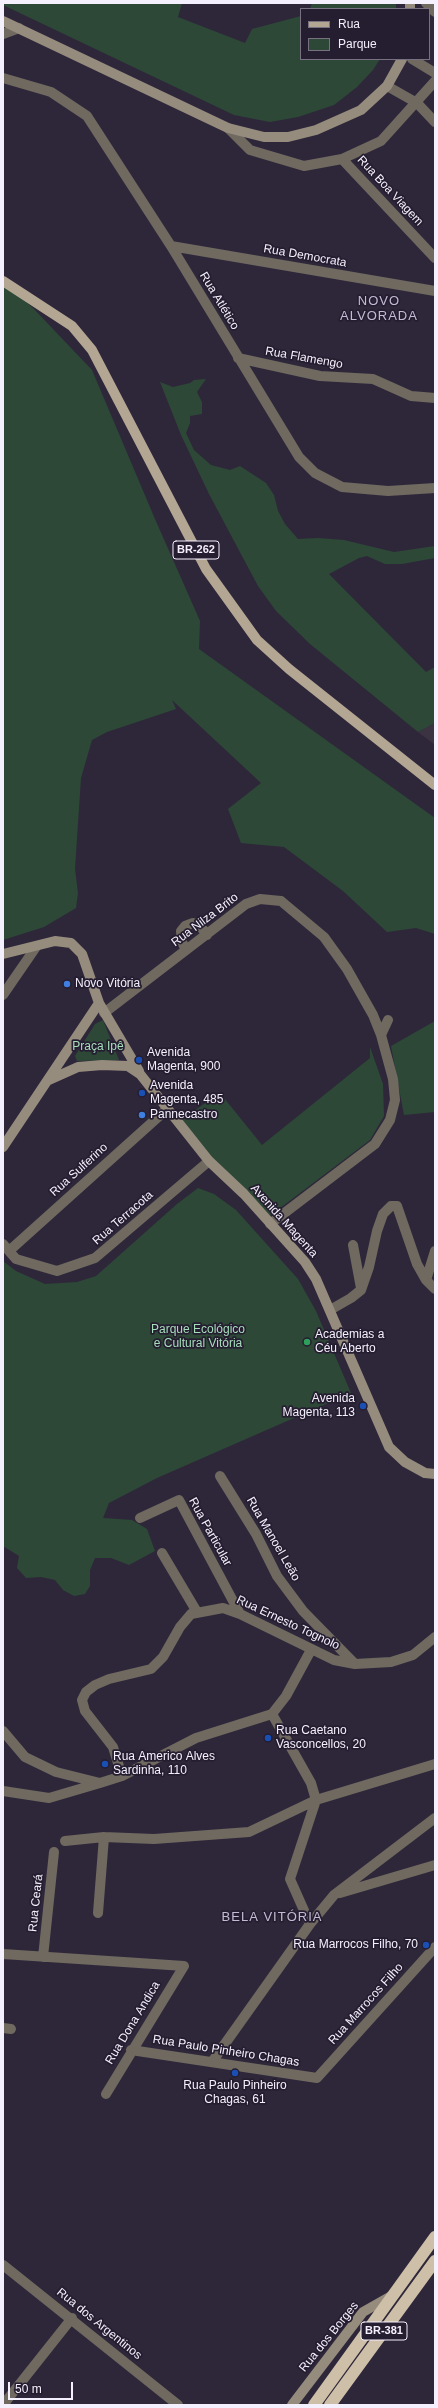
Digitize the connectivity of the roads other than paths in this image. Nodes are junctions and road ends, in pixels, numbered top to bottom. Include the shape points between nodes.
1 (426, 3) edge
2 (435, 12) edge
3 (3, 21) edge
4 (18, 28) junction
5 (3, 34) edge
6 (401, 60) edge
7 (414, 60) edge
8 (435, 73) edge
9 (3, 78) edge
10 (435, 81) edge
11 (387, 86) junction
12 (417, 103) junction
13 (435, 122) edge
14 (228, 128) junction
15 (342, 159) junction
16 (171, 246) junction
17 (435, 258) edge
18 (3, 280) edge
19 (435, 291) edge
20 (238, 358) junction
21 (435, 398) edge
22 (435, 488) edge
23 (435, 785) edge
24 (207, 935) junction
25 (36, 946) junction
26 (186, 950) junction
27 (3, 954) edge
28 (3, 995) edge
29 (99, 1003) junction
30 (104, 1013) junction
31 (388, 1020) dead end
32 (381, 1035) junction
33 (65, 1056) junction
34 (73, 1070) junction
35 (140, 1074) junction
36 (49, 1080) junction
37 (167, 1109) junction
38 (3, 1148) edge
39 (208, 1161) junction
40 (270, 1224) junction
41 (353, 1245) dead end
42 (6, 1248) edge
43 (435, 1251) edge
44 (426, 1280) junction
45 (435, 1289) edge
46 (361, 1290) junction
47 (330, 1310) junction
48 (435, 1474) edge
49 (220, 1476) dead end
50 (140, 1518) dead end
51 (162, 1552) dead end
52 (197, 1612) junction
53 (240, 1614) junction
54 (435, 1637) edge
55 (312, 1650) junction
56 (355, 1664) junction
57 (272, 1714) junction
58 (3, 1731) edge
59 (435, 1764) edge
60 (122, 1776) junction
61 (100, 1783) junction
62 (3, 1791) edge
63 (316, 1800) junction
64 (435, 1818) edge
65 (104, 1838) junction
66 (64, 1841) dead end
67 (54, 1852) dead end
68 (435, 1865) edge
69 (334, 1894) junction
70 (98, 1913) dead end
71 (310, 1924) junction
72 (435, 1947) edge
73 (3, 1954) edge
74 (43, 1957) junction
75 (131, 2050) junction
76 (212, 2062) junction
77 (317, 2078) joint
78 (106, 2094) dead end
79 (435, 2237) edge
80 (435, 2260) edge
81 (3, 2265) edge
82 (393, 2296) junction
83 (72, 2318) junction
84 (333, 2404) edge
85 (3, 2405) edge
86 (178, 2405) edge
87 (292, 2405) edge
88 (314, 2405) edge

1 - 2 street
3 - 4 street
4 - 5 street
4 - 14 street
6 - 11 street
7 - 8 street
9 - 16 street, Rua Atlético via 51,92 87,116
10 - 12 street
11 - 12 street
11 - 14 street via 361,110 316,130 288,137 272,137
12 - 13 street
12 - 15 street via 381,141
14 - 15 street via 250,150 304,166
15 - 17 street, Rua Boa Viagem
16 - 19 street, Rua Democrata
16 - 20 street, Rua Atlético
18 - 23 main road, BR-262 via 72,326 92,350 206,569 257,640 289,669
20 - 21 street, Rua Flamengo via 320,376 373,379 411,396
20 - 22 street, Rua Atlético via 300,457 315,472 342,487 388,491
24 - 26 street, Rua Nilza Brito
24 - 26 street via 201,927 193,923 185,926 181,931
24 - 32 street, Rua Nilza Brito via 246,904 260,899 282,901 324,938 347,969 373,1015
25 - 27 street
25 - 28 street
25 - 29 street via 55,941 71,943 82,954
26 - 30 street, Rua Nilza Brito
29 - 30 street
29 - 33 street
30 - 35 street
31 - 32 street
32 - 40 street, Rua Nilza Brito via 393,1079 395,1100 390,1120 376,1144
33 - 34 street via 68,1067
33 - 36 street
34 - 35 street, Avenida Magenta via 102,1065 128,1066
34 - 36 street, Avenida Magenta
35 - 37 street, Avenida Magenta
36 - 38 street
37 - 39 street, Avenida Magenta
37 - 42 street, Rua Sulferino
39 - 40 street, Avenida Magenta via 244,1194
39 - 42 street, Rua Terracota via 95,1258 56,1271 16,1259
40 - 47 street, Avenida Magenta via 305,1262
41 - 46 street
43 - 44 street
44 - 45 street
44 - 46 street via 409,1246 404,1220 397,1206 391,1206 383,1214
46 - 47 street
47 - 48 street, Avenida Magenta via 389,1447 405,1462
49 - 56 street, Rua Manoel Leão via 256,1534 277,1576 303,1611
50 - 53 street, Rua Particular via 179,1500
51 - 52 street
52 - 53 street, Rua Ernesto Tognolo via 223,1608
52 - 60 street via 191,1614 180,1627 163,1657 150,1669 95,1685 86,1692 82,1700 85,1711 113,1748
53 - 55 street, Rua Ernesto Tognolo
54 - 56 street, Rua Ernesto Tognolo via 412,1655 398,1660 378,1664
55 - 56 street, Rua Ernesto Tognolo via 334,1660
55 - 57 street via 286,1696
57 - 60 street via 196,1738
57 - 63 street via 311,1783
58 - 61 street via 25,1757 56,1772
59 - 63 street
60 - 61 street
61 - 62 street via 49,1798
63 - 65 street via 249,1832 154,1839
63 - 71 street via 290,1879
64 - 69 street
65 - 66 street
65 - 70 street
67 - 74 street, Rua Ceará
68 - 69 street
69 - 71 street
71 - 76 street
72 - 77 street, Rua Marrocos Filho
73 - 74 street
74 - 75 street, Rua Dona Andica via 184,1966
75 - 76 street, Rua Paulo Pinheiro Chagas
75 - 78 street, Rua Dona Andica
76 - 77 street, Rua Paulo Pinheiro Chagas
79 - 82 highway, BR-381
80 - 84 highway, BR-381
81 - 83 street, Rua dos Argentinos
82 - 87 street, Rua dos Borges via 364,2312
82 - 88 highway, BR-381
83 - 85 street
83 - 86 street, Rua dos Argentinos

